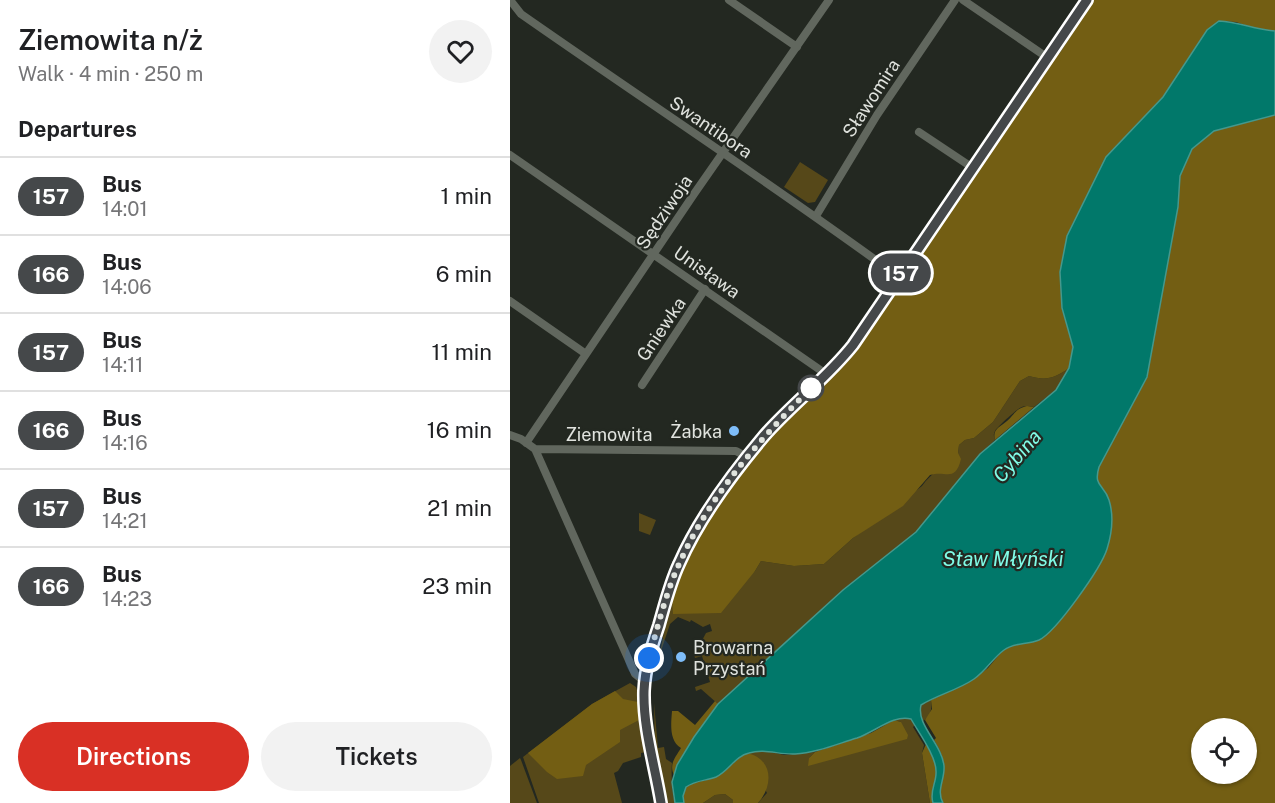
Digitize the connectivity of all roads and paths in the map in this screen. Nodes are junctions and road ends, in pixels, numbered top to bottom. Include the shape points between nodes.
1 (510, 0) edge
2 (729, 0) edge
3 (829, 0) edge
4 (955, 0) edge
5 (963, 0) edge
6 (1087, 0) edge
7 (797, 47) junction
8 (1048, 58) junction
9 (919, 132) dead end
10 (724, 154) junction
11 (510, 155) edge
12 (973, 168) junction
13 (816, 216) junction
14 (654, 254) junction
15 (899, 277) junction
16 (705, 289) junction
17 (510, 301) edge
18 (586, 354) junction
19 (826, 374) junction
20 (642, 385) dead end
21 (510, 435) edge
22 (526, 443) junction
23 (535, 449) junction
24 (747, 458) junction
25 (645, 682) junction
26 (661, 803) edge

1 - 10 street, Swantibora via 521,14
2 - 7 street
3 - 7 street, Sędziwoja
4 - 13 street, Sławomira via 887,99
5 - 8 street
6 - 8 street
7 - 10 street, Sędziwoja
8 - 12 street
9 - 12 street
10 - 13 street, Swantibora
10 - 14 street, Sędziwoja
11 - 14 street, Unisława
12 - 15 street
13 - 15 street, Swantibora
14 - 16 street, Unisława
14 - 18 street, Sędziwoja
15 - 19 street via 853,345
16 - 19 street, Unisława
16 - 20 street, Gniewka
17 - 18 street
18 - 22 street, Sędziwoja
19 - 24 street
21 - 22 street
22 - 23 street
23 - 24 street, Ziemowita via 736,451
23 - 25 street via 635,674
24 - 25 street via 679,562
25 - 26 street via 646,720

